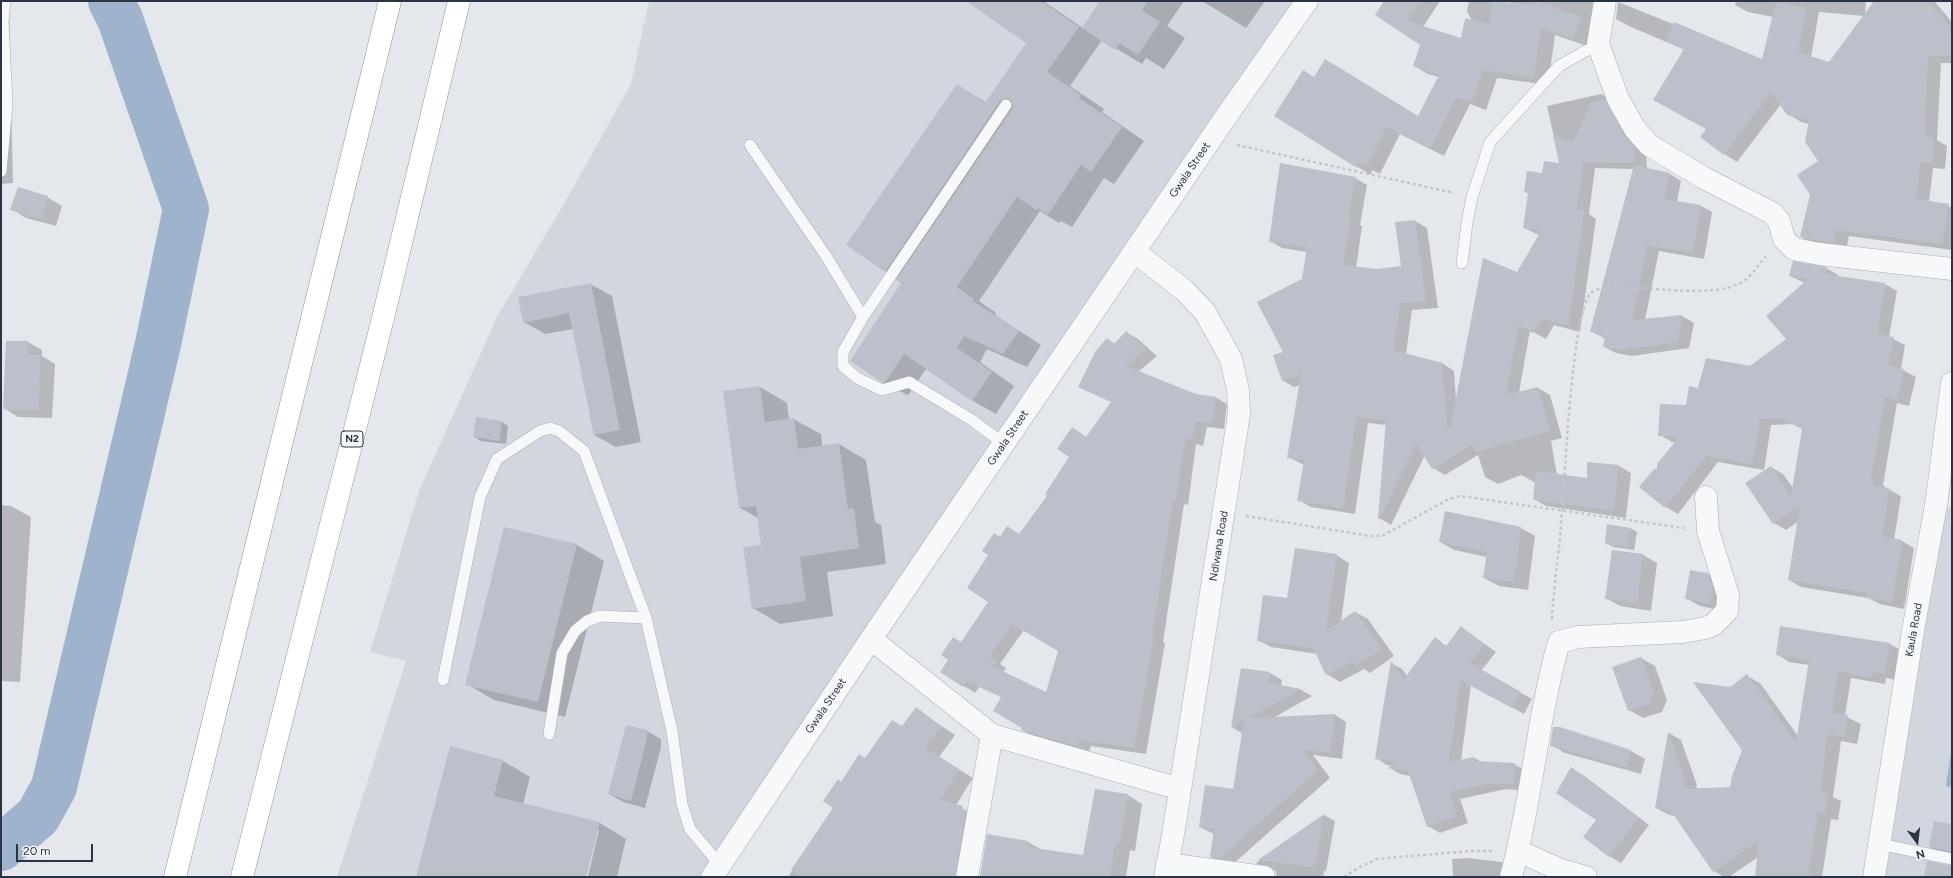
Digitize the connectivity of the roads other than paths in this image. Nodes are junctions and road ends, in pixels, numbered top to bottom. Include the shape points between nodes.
1 (5, 1) edge
2 (390, 1) edge
3 (459, 1) edge
4 (1307, 1) edge
5 (1605, 1) edge
6 (1598, 44) junction
7 (1006, 105) dead end
8 (750, 145) dead end
9 (1, 171) edge
10 (1135, 252) junction
11 (1462, 263) dead end
12 (1952, 269) edge
13 (863, 317) junction
14 (1952, 383) edge
15 (1004, 444) junction
16 (1706, 497) dead end
17 (1944, 506) edge
18 (646, 618) junction
19 (871, 638) junction
20 (443, 680) dead end
21 (549, 734) dead end
22 (992, 735) junction
23 (1180, 789) junction
24 (1879, 844) junction
25 (1518, 851) junction
26 (1952, 859) edge
27 (1166, 870) edge
28 (716, 871) edge
29 (174, 877) edge
30 (242, 877) edge
31 (967, 877) edge
32 (1264, 877) edge
33 (1511, 877) edge
34 (1586, 877) edge
35 (1874, 877) edge

1 - 9 lane via 3,21 6,104
2 - 29 highway
3 - 30 highway, N2 via 382,322
4 - 10 street, Gwala Street
5 - 6 street
6 - 11 lane via 1559,66 1490,142 1472,197
6 - 12 street via 1618,99 1635,129 1650,145 1704,178 1772,213 1779,222 1784,239 1794,249
7 - 13 lane
8 - 13 lane via 826,256
10 - 15 street, Gwala Street
10 - 23 street, Ndlwana Road via 1184,290 1209,319 1231,359 1238,390 1239,414
13 - 15 lane via 843,352 843,366 857,378 882,390 909,382 972,420
14 - 17 street, Kaula Road
15 - 19 street, Gwala Street
16 - 25 street via 1708,531 1728,596 1727,611 1713,625 1705,628 1683,632 1578,637 1559,642 1544,708
17 - 24 street, Kaula Road via 1914,625
18 - 20 lane via 584,451 559,431 550,428 540,431 497,459 480,497
18 - 21 lane via 600,616 587,621 575,631 562,653
18 - 28 lane via 672,731 682,804 690,829
19 - 22 street
19 - 28 street, Gwala Street
22 - 23 street
22 - 31 street
23 - 27 street, Ndlwana Road
24 - 26 lane
24 - 35 street, Kaula Road
25 - 33 street
25 - 34 street via 1561,870
27 - 32 street

